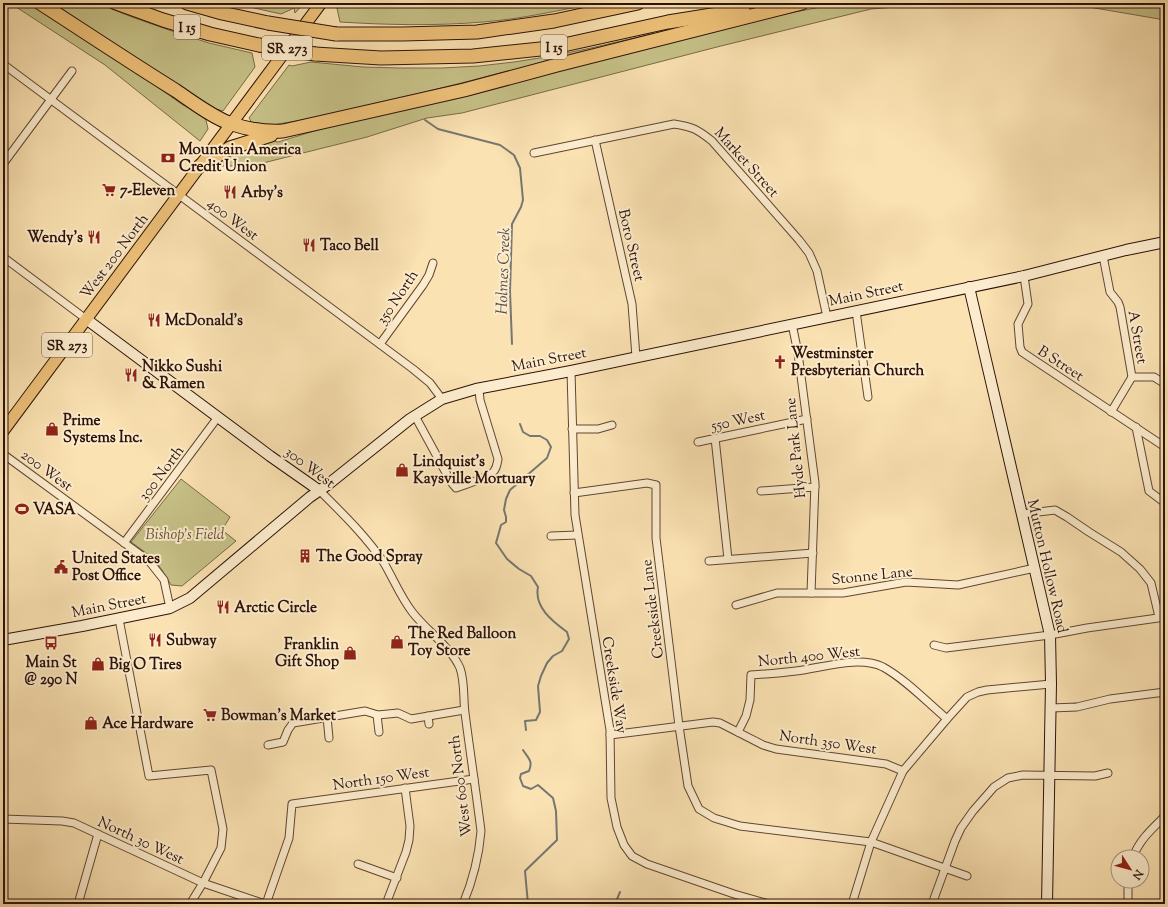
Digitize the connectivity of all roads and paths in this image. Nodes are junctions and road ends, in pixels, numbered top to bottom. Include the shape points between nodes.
1 (40, 3) edge
2 (116, 3) edge
3 (187, 3) edge
4 (321, 3) edge
5 (638, 3) edge
6 (790, 3) edge
7 (802, 3) edge
8 (3, 64) edge
9 (72, 71) dead end
10 (50, 100) junction
11 (231, 124) junction
12 (283, 131) junction
13 (595, 140) junction
14 (534, 153) dead end
15 (3, 164) edge
16 (200, 166) junction
17 (178, 194) junction
18 (1165, 242) edge
19 (1103, 256) junction
20 (3, 257) edge
21 (433, 263) dead end
22 (1024, 276) junction
23 (969, 287) junction
24 (856, 311) junction
25 (827, 317) junction
26 (86, 319) junction
27 (792, 324) junction
28 (380, 344) junction
29 (636, 357) junction
30 (571, 371) junction
31 (1132, 378) junction
32 (1165, 384) edge
33 (479, 389) junction
34 (868, 397) dead end
35 (442, 399) junction
36 (1112, 412) junction
37 (416, 416) junction
38 (218, 417) junction
39 (806, 419) junction
40 (612, 426) dead end
41 (1136, 427) junction
42 (572, 429) junction
43 (3, 431) edge
44 (715, 438) junction
45 (698, 442) dead end
46 (1165, 447) edge
47 (3, 454) edge
48 (815, 487) junction
49 (320, 491) junction
50 (761, 491) dead end
51 (574, 493) junction
52 (1165, 503) edge
53 (1022, 514) junction
54 (577, 535) junction
55 (551, 536) dead end
56 (124, 543) junction
57 (813, 553) junction
58 (728, 559) junction
59 (709, 561) dead end
60 (1035, 568) junction
61 (811, 593) junction
62 (736, 605) dead end
63 (170, 608) junction
64 (1162, 617) edge
65 (119, 618) junction
66 (1050, 635) junction
67 (3, 640) edge
68 (934, 645) dead end
69 (1051, 684) junction
70 (1165, 692) edge
71 (1051, 708) junction
72 (464, 710) junction
73 (377, 715) junction
74 (428, 716) junction
75 (327, 717) junction
76 (947, 719) junction
77 (429, 724) dead end
78 (679, 726) junction
79 (379, 732) dead end
80 (738, 732) junction
81 (610, 735) junction
82 (329, 738) dead end
83 (268, 745) dead end
84 (903, 771) junction
85 (1108, 773) dead end
86 (1050, 775) junction
87 (474, 779) junction
88 (405, 788) junction
89 (1165, 816) edge
90 (3, 819) edge
91 (98, 834) junction
92 (871, 842) junction
93 (1136, 849) edge
94 (358, 864) dead end
95 (945, 868) junction
96 (966, 876) dead end
97 (397, 878) junction
98 (203, 883) junction
99 (1128, 889) edge
100 (78, 904) edge
101 (190, 904) edge
102 (265, 904) edge
103 (386, 904) edge
104 (463, 904) edge
105 (769, 904) edge
106 (852, 904) edge
107 (932, 904) edge
108 (1047, 904) edge
109 (1128, 904) edge

1 - 11 highway via 216,117
2 - 6 highway, I 15, bridge via 210,34 259,45 315,54 381,58 473,56 550,48 668,22
3 - 5 highway, I 15, bridge via 268,24 336,34 403,34 477,32 554,21
4 - 11 main road, West 200 North / SR 273
7 - 12 highway via 464,90
8 - 10 street, 400 West
9 - 10 street
10 - 15 street
10 - 17 street, 400 West
11 - 12 highway via 254,131
11 - 16 main road, West 200 North / SR 273
12 - 16 highway via 230,148
13 - 14 street, Market Street
13 - 25 street, Market Street via 674,124 700,131 712,140 809,253 817,271
13 - 29 street, Boro Street via 632,304
16 - 17 main road, West 200 North / SR 273
17 - 26 main road, West 200 North / SR 273
17 - 28 street, 400 West
18 - 19 main road, Main Street
19 - 22 main road, Main Street
19 - 31 street, A Street via 1110,292 1120,307
20 - 26 street
21 - 28 street, 350 North via 423,285
22 - 23 main road, Main Street
22 - 36 street, B Street via 1028,304 1018,324 1022,352
23 - 24 main road, Main Street
23 - 53 main road, Mutton Hollow Road
24 - 25 main road, Main Street
24 - 34 street
25 - 27 main road, Main Street
26 - 38 main road, 300 West
26 - 43 main road, West 200 North / SR 273
27 - 29 main road, Main Street
27 - 39 street, Hyde Park Lane
28 - 35 street, 400 West via 430,383
29 - 30 main road, Main Street
30 - 33 main road, Main Street
30 - 42 street, Creekside Way
31 - 32 street via 1154,377
31 - 36 street
33 - 35 main road, Main Street
33 - 37 street via 498,459 494,473 456,488
35 - 37 main road, Main Street
36 - 41 street, B Street
37 - 49 main road, Main Street
38 - 49 main road, 300 West
38 - 56 street, 300 North
39 - 44 street, 550 West
39 - 48 street, Hyde Park Lane
40 - 42 street
41 - 46 street, B Street
41 - 52 street via 1149,491
42 - 51 street, Creekside Way
44 - 45 street, 550 West
44 - 58 street
47 - 56 street, 200 West
48 - 50 street
48 - 57 street, Hyde Park Lane
49 - 63 main road, Main Street via 190,598
49 - 72 street, 300 West via 359,531 383,563 409,608 453,656 463,679
51 - 54 street, Creekside Way
51 - 78 street, Creekside Lane via 647,483 656,485 656,538
53 - 60 main road, Mutton Hollow Road
53 - 64 street via 1054,510 1121,552 1151,583
54 - 55 street
54 - 81 street, Creekside Way
56 - 63 street, 200 West via 149,561 164,580
57 - 58 street
57 - 61 street, Hyde Park Lane
58 - 59 street
60 - 61 street, Stonne Lane via 958,585 906,582 843,593
60 - 66 main road, Mutton Hollow Road
61 - 62 street, Stonne Lane via 777,593
63 - 65 main road, Main Street
64 - 66 street
65 - 67 main road, Main Street
65 - 98 street via 148,776 211,770 223,829 221,848
66 - 68 street via 946,648
66 - 69 main road, Mutton Hollow Road
69 - 71 main road, Mutton Hollow Road
69 - 76 street via 978,692 967,697
70 - 71 street via 1110,699 1077,707
71 - 86 main road, Mutton Hollow Road
72 - 74 street
72 - 87 street, West 600 North
73 - 74 street via 398,713 411,719
73 - 75 street via 365,711
73 - 79 street
74 - 77 street
75 - 82 street
75 - 83 street via 293,722 283,742
76 - 80 street, North 400 West via 900,678 882,667 868,662 853,662 750,675 750,700
76 - 84 street
78 - 80 street, North 350 West via 713,722
78 - 81 street, North 350 West
78 - 92 street, Creekside Lane via 688,786 699,809 714,818 740,826
80 - 84 street, North 350 West via 776,749 886,764
81 - 105 street, Creekside Way via 611,798 617,827 624,845 632,856 647,864
84 - 92 street
85 - 86 street via 1095,776
86 - 95 street via 1008,778 994,787 961,828
86 - 108 main road, Mutton Hollow Road
87 - 88 street, North 150 West
87 - 104 street, West 600 North via 481,830 480,843 475,869
88 - 97 street via 410,826 409,840
88 - 102 street, North 150 West via 292,804 289,838
89 - 93 street via 1142,838
90 - 91 street, North 30 West via 62,821 74,823
91 - 98 street, North 30 West
91 - 100 street
92 - 95 street
92 - 106 street
94 - 97 street
95 - 96 street
95 - 107 street
97 - 103 street
98 - 101 street
98 - 102 street, North 30 West
99 - 109 street

